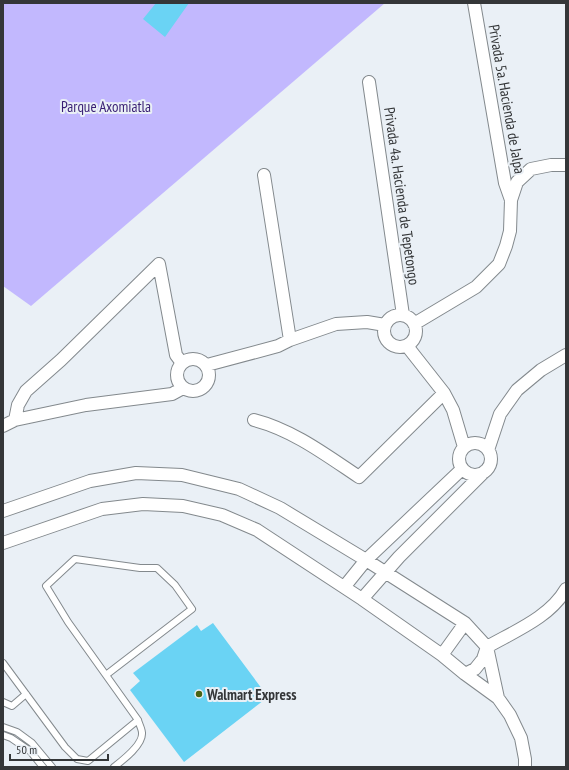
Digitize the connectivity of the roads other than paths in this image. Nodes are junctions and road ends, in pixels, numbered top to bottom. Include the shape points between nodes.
1 (474, 3) edge
2 (369, 82) dead end
3 (566, 165) edge
4 (264, 175) dead end
5 (511, 200) junction
6 (403, 315) junction
7 (414, 324) junction
8 (385, 325) junction
9 (290, 340) junction
10 (407, 346) junction
11 (566, 355) edge
12 (182, 363) junction
13 (207, 365) junction
14 (183, 388) junction
15 (444, 393) junction
16 (15, 420) junction
17 (254, 420) dead end
18 (3, 426) edge
19 (464, 447) junction
20 (488, 450) junction
21 (462, 469) junction
22 (485, 471) junction
23 (3, 511) edge
24 (3, 543) edge
25 (384, 543) junction
26 (399, 558) junction
27 (366, 560) junction
28 (385, 572) junction
29 (345, 586) junction
30 (566, 589) edge
31 (362, 599) junction
32 (465, 623) junction
33 (487, 647) junction
34 (442, 655) junction
35 (3, 663) edge
36 (465, 674) junction
37 (106, 675) junction
38 (26, 694) junction
39 (498, 698) junction
40 (3, 702) edge
41 (138, 720) junction
42 (3, 727) edge
43 (3, 735) edge
44 (43, 767) edge
45 (52, 767) edge
46 (114, 767) edge
47 (525, 767) edge

1 - 5 street, Privada 5a. Hacienda de Jalpa via 505,183
2 - 6 street, Privada 4a. Hacienda de Tepetongo
3 - 5 street via 531,169 517,182
4 - 9 street
5 - 7 street via 510,231 498,264 476,287
6 - 7 street
6 - 8 street via 392,317
7 - 10 street via 415,338
8 - 9 street via 367,322 336,324
8 - 10 street via 385,336 391,345 402,348
9 - 13 street via 278,346
10 - 15 street
11 - 20 street via 517,390 500,414
12 - 13 street via 192,358
12 - 14 street via 177,376
12 - 16 street via 176,355 159,264 26,391 18,405
13 - 14 street via 210,373 205,387 198,391
14 - 16 street via 172,394 86,405
15 - 17 street via 359,477 292,434
15 - 19 street via 453,410
16 - 18 street
19 - 20 street via 474,443
19 - 21 street via 459,457
20 - 22 street via 490,462
21 - 22 street via 472,475
21 - 25 street
22 - 26 street
23 - 27 street via 90,481 136,473 182,475 239,489 273,505
24 - 29 street via 102,508 143,504 183,506 222,515 258,530
25 - 26 street
25 - 27 street
26 - 28 street
27 - 28 street
27 - 29 street
28 - 31 street
28 - 32 street
29 - 31 street
30 - 33 street via 561,598 542,616
31 - 34 street
32 - 33 street
32 - 34 street
33 - 36 street via 483,659 475,669
33 - 39 street
34 - 36 street
35 - 38 lane
36 - 39 street
37 - 37 lane via 46,586 75,559 157,568 175,585 192,609
37 - 41 lane
38 - 40 lane via 12,706
38 - 41 lane via 65,747 77,759 88,761
39 - 47 street via 521,738
41 - 46 lane via 142,734 138,745
42 - 45 lane via 18,732
43 - 44 lane via 30,751

